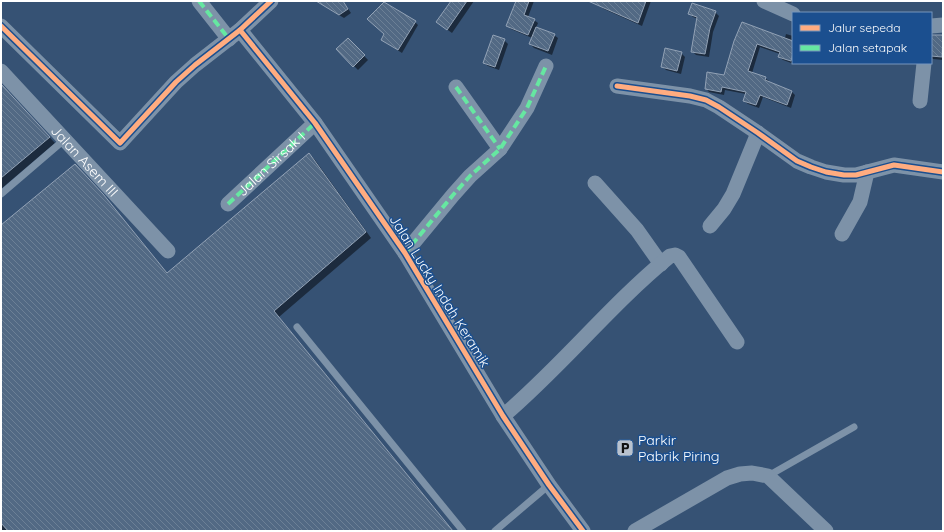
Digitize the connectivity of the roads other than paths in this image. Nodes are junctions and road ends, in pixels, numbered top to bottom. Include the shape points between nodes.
1 (198, 1) edge
2 (271, 1) edge
3 (764, 1) edge
4 (788, 8) edge
5 (943, 25) edge
6 (1, 26) edge
7 (932, 26) edge
8 (234, 34) junction
9 (924, 64) edge
10 (546, 66) dead end
11 (1, 71) edge
12 (617, 86) dead end
13 (456, 87) dead end
14 (920, 101) dead end
15 (315, 123) junction
16 (758, 133) junction
17 (64, 140) junction
18 (500, 149) junction
19 (867, 172) junction
20 (943, 172) edge
21 (595, 183) dead end
22 (1, 194) edge
23 (228, 204) dead end
24 (710, 226) dead end
25 (842, 234) dead end
26 (168, 251) dead end
27 (405, 253) junction
28 (661, 264) junction
29 (297, 327) dead end
30 (737, 342) dead end
31 (503, 416) junction
32 (854, 427) dead end
33 (768, 476) junction
34 (549, 485) junction
35 (463, 531) edge
36 (495, 531) edge
37 (583, 531) edge
38 (635, 531) edge
39 (826, 531) edge

1 - 8 street, Jalan Lucky Indah Keramik
2 - 8 street
3 - 4 street
5 - 7 street
6 - 8 street via 120,143 176,82
8 - 15 street, Jalan Lucky Indah Keramik
9 - 14 street
10 - 18 street via 526,108
11 - 17 street, Jalan Asem III
12 - 16 street via 706,100
13 - 18 street
15 - 23 street, Jalan Sirsak I
15 - 27 street, Jalan Lucky Indah Keramik
16 - 19 street via 782,151 811,167 844,175
16 - 24 street via 733,194
17 - 22 lane
17 - 26 street, Jalan Asem III
18 - 27 street via 453,194
19 - 20 street via 894,165
19 - 25 street via 860,202
21 - 28 street via 637,230
27 - 31 street, Jalan Lucky Indah Keramik
28 - 30 street via 670,256 679,257
28 - 31 street
29 - 35 lane
31 - 34 street, Jalan Lucky Indah Keramik
32 - 33 lane
33 - 38 street via 752,473 727,478
33 - 39 street
34 - 36 lane
34 - 37 street, Jalan Lucky Indah Keramik

